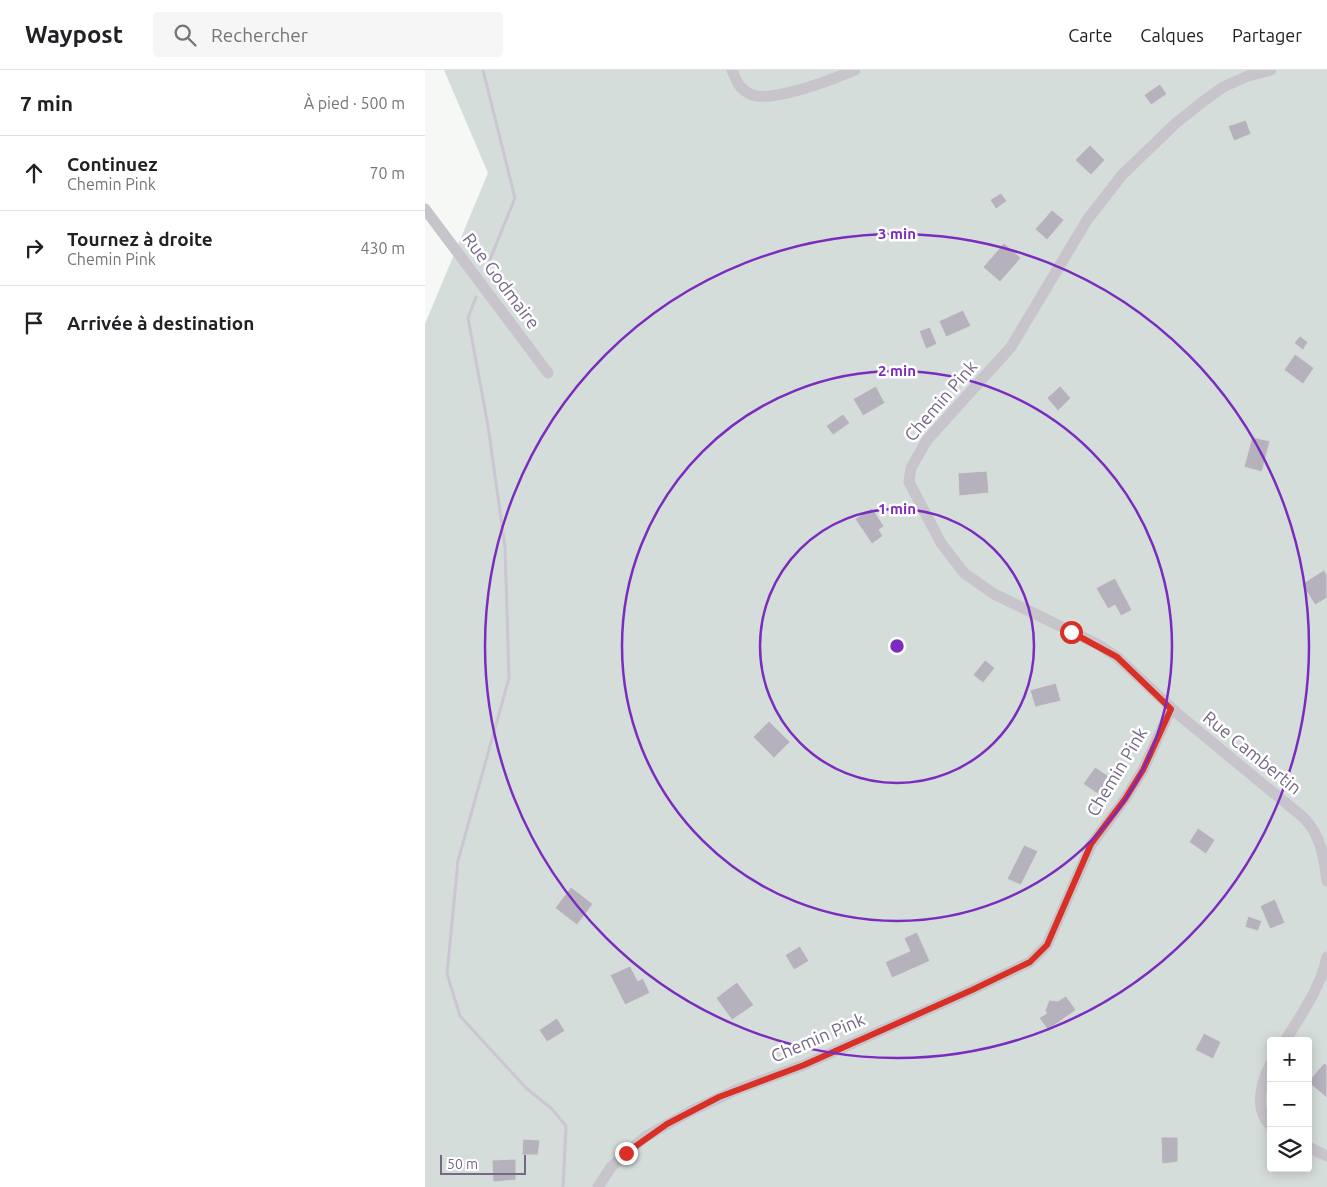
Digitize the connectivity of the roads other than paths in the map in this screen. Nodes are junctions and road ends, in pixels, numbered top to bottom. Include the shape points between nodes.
1 (732, 70) edge
2 (855, 70) edge
3 (1271, 70) edge
4 (425, 209) edge
5 (548, 373) dead end
6 (1171, 709) junction
7 (1327, 880) edge
8 (1327, 957) edge
9 (1287, 1037) edge
10 (1267, 1071) edge
11 (1267, 1121) edge
12 (1312, 1148) edge
13 (1327, 1156) edge
14 (598, 1187) edge

1 - 2 street via 741,88 759,97 783,93
3 - 6 street, Chemin Pink via 1223,87 1175,123 1122,175 1087,220 1011,347 927,440 909,475 912,489 941,543 964,573 994,594 1117,657
4 - 5 street, Rue Godmaire
6 - 7 street, Rue Cambertin via 1305,818 1324,855
6 - 14 street, Chemin Pink via 1143,770 1091,844 1047,945 1030,962 804,1065 735,1090 693,1110 645,1138 611,1167
8 - 9 street via 1308,1004
10 - 11 street via 1260,1104
12 - 13 street

